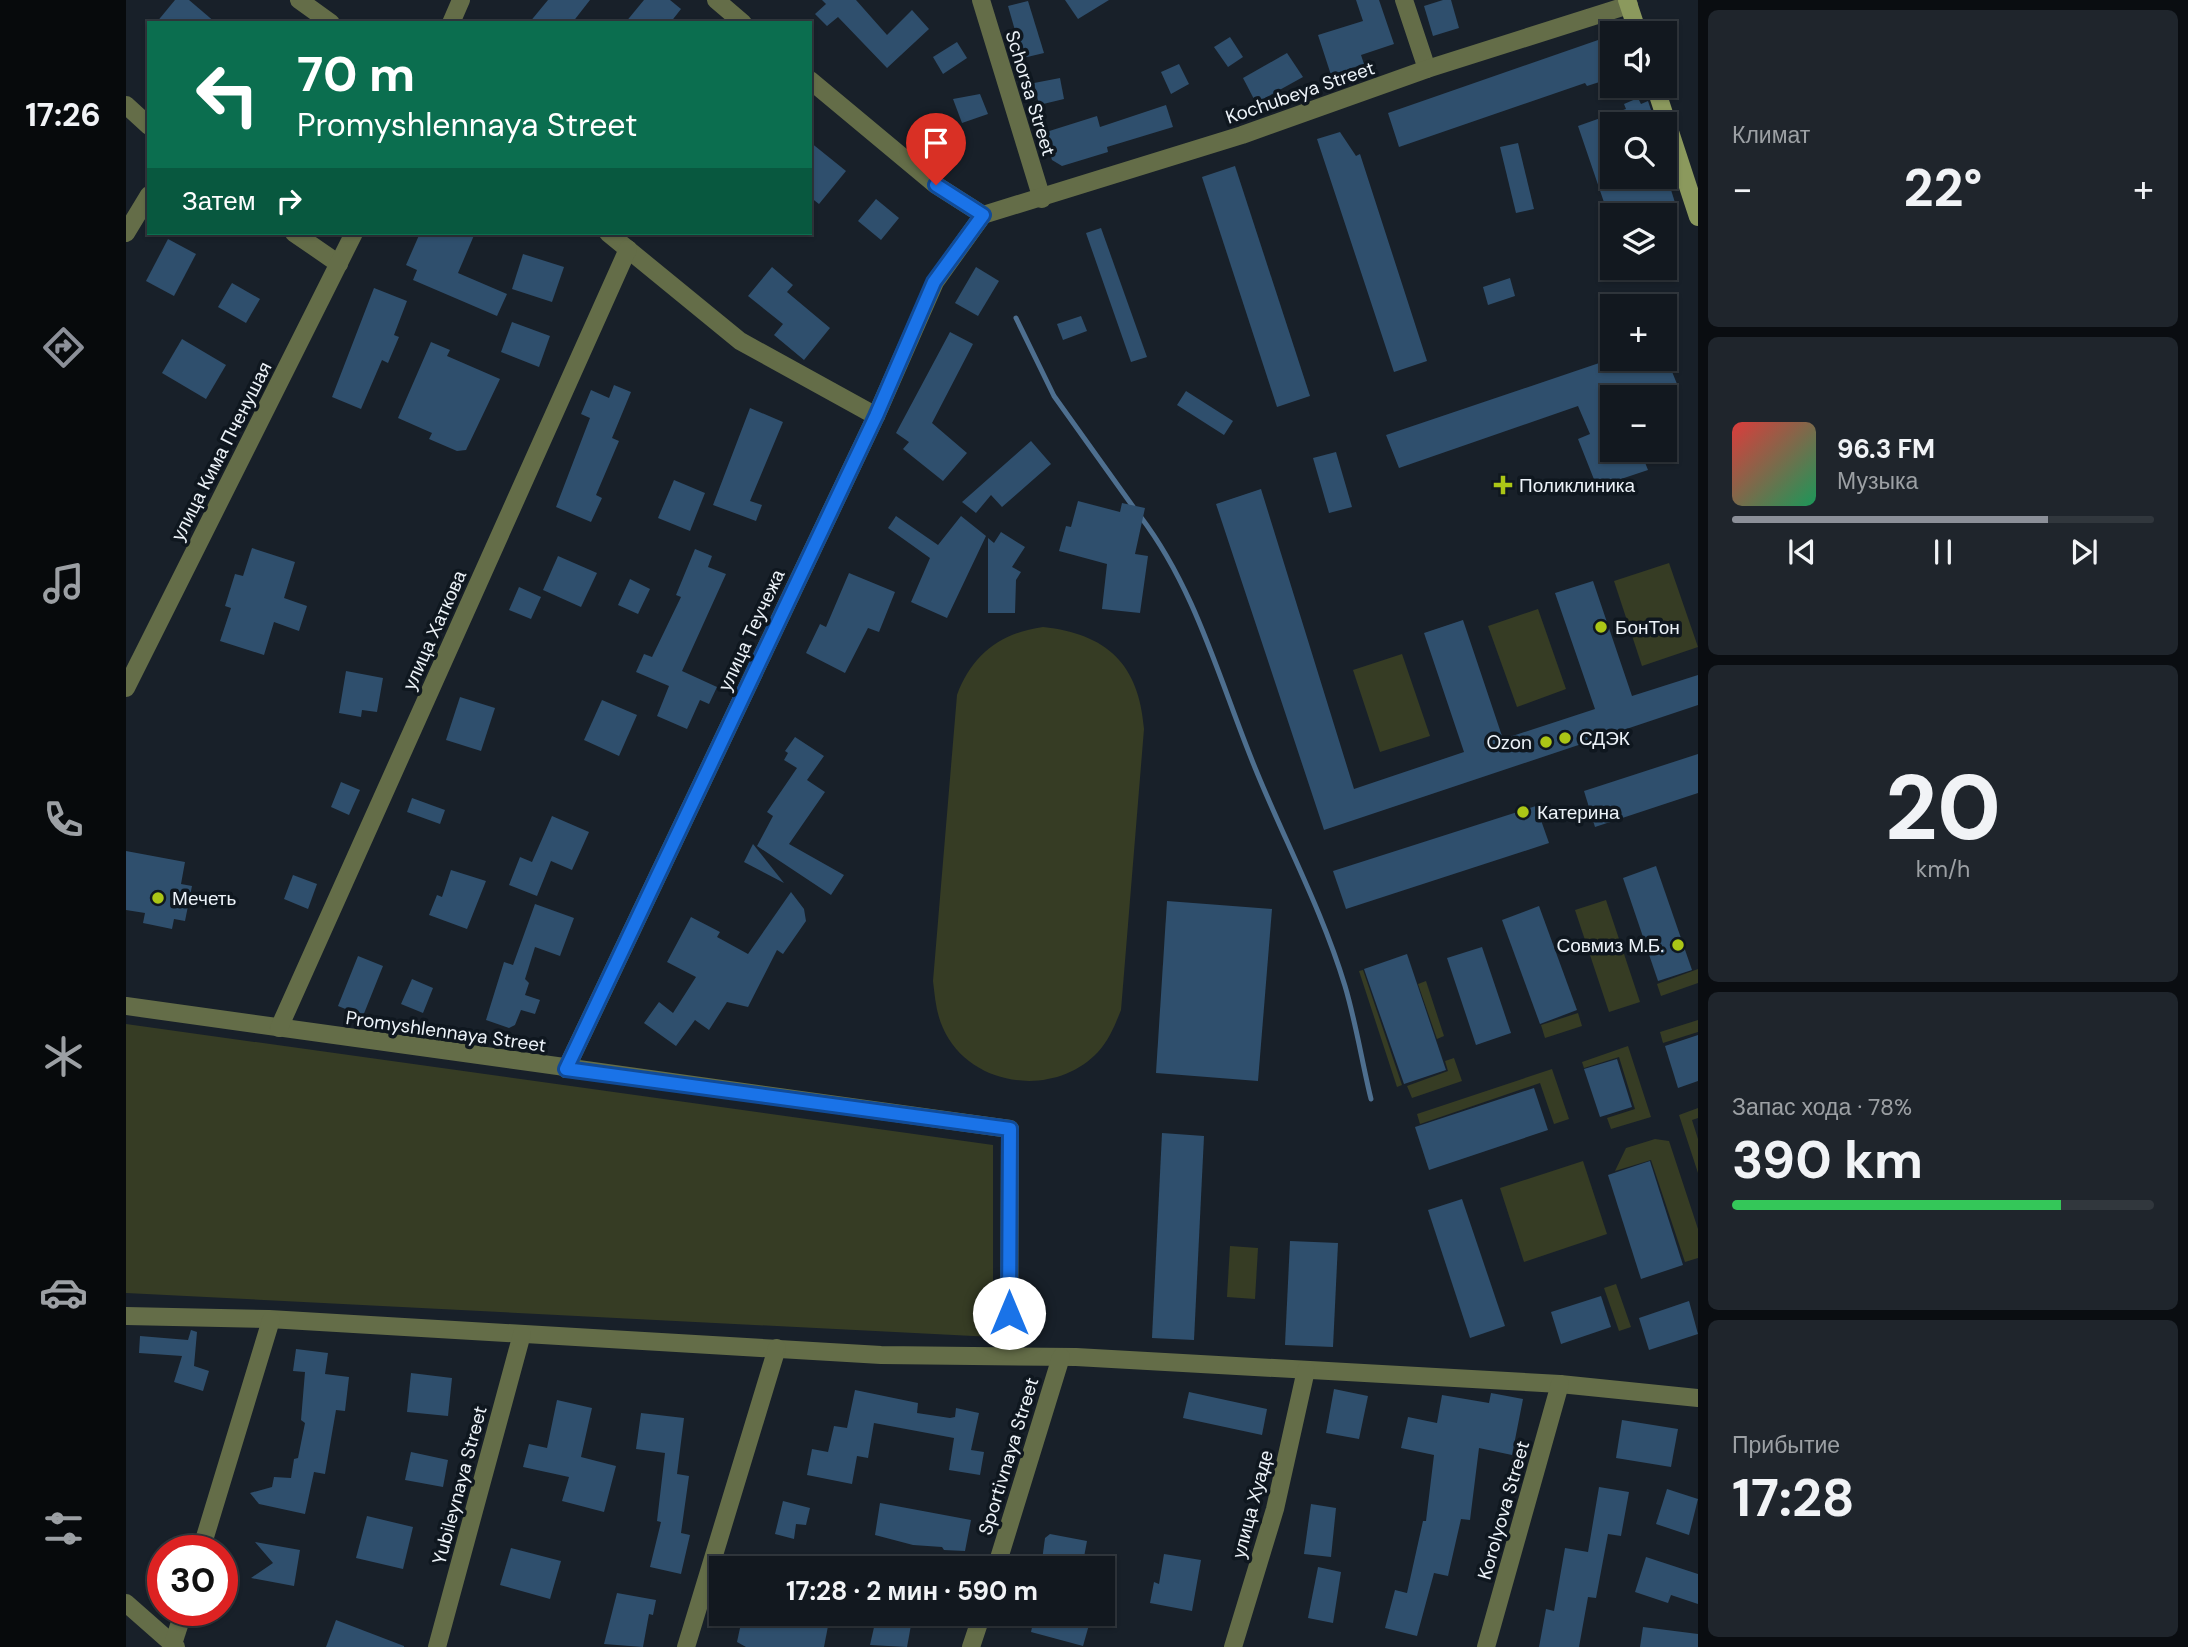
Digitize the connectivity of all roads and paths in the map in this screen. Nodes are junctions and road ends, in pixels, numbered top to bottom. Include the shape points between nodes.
1 (299, 0) edge
2 (461, 0) edge
3 (716, 0) edge
4 (981, 0) edge
5 (1404, 0) edge
6 (1628, 3) edge
7 (328, 21) edge
8 (452, 21) edge
9 (741, 21) edge
10 (1634, 21) edge
11 (1427, 69) junction
12 (812, 82) edge
13 (1659, 98) edge
14 (126, 105) edge
15 (147, 124) edge
16 (1042, 199) junction
17 (139, 201) edge
18 (983, 215) junction
19 (1698, 217) edge
20 (126, 233) edge
21 (297, 235) edge
22 (353, 235) edge
23 (610, 235) edge
24 (628, 249) junction
25 (339, 264) junction
26 (876, 416) junction
27 (126, 688) edge
28 (126, 1006) edge
29 (278, 1028) junction
30 (566, 1069) junction
31 (126, 1316) edge
32 (271, 1320) junction
33 (522, 1334) junction
34 (777, 1348) junction
35 (1009, 1356) junction
36 (1060, 1357) junction
37 (1306, 1370) junction
38 (1560, 1384) junction
39 (1698, 1398) edge
40 (206, 1535) edge
41 (1000, 1556) edge
42 (126, 1603) edge
43 (180, 1626) edge
44 (978, 1626) edge
45 (175, 1645) edge
46 (437, 1647) edge
47 (686, 1647) edge
48 (971, 1647) edge
49 (1233, 1647) edge
50 (1486, 1647) edge

1 - 7 street
2 - 8 street
3 - 9 street
4 - 16 street, Schorsa Street
5 - 11 street
6 - 10 street
6 - 11 street, Kochubeya Street
11 - 16 street, Kochubeya Street
12 - 18 street via 936,185
13 - 19 street
14 - 15 street
16 - 18 street, Kochubeya Street
17 - 20 street
18 - 26 street, улица Теучежа via 934,282
21 - 25 street
22 - 25 street, улица Кима Пченушая
23 - 24 street
24 - 26 street via 740,341
24 - 29 street, улица Хаткова
25 - 27 street, улица Кима Пченушая
26 - 30 street, улица Теучежа
28 - 29 street, Promyshlennaya Street
29 - 30 street, Promyshlennaya Street
30 - 35 street, Promyshlennaya Street via 1010,1129
31 - 32 street
32 - 33 street
32 - 40 street
33 - 34 street
33 - 46 street, Yubileynaya Street
34 - 35 street
34 - 47 street
35 - 36 street
36 - 37 street
36 - 41 street, Sportivnaya Street
37 - 38 street
37 - 49 street, улица Хуаде via 1275,1509
38 - 39 street
38 - 50 street, Korolyova Street
42 - 45 street
43 - 45 street
44 - 48 street

